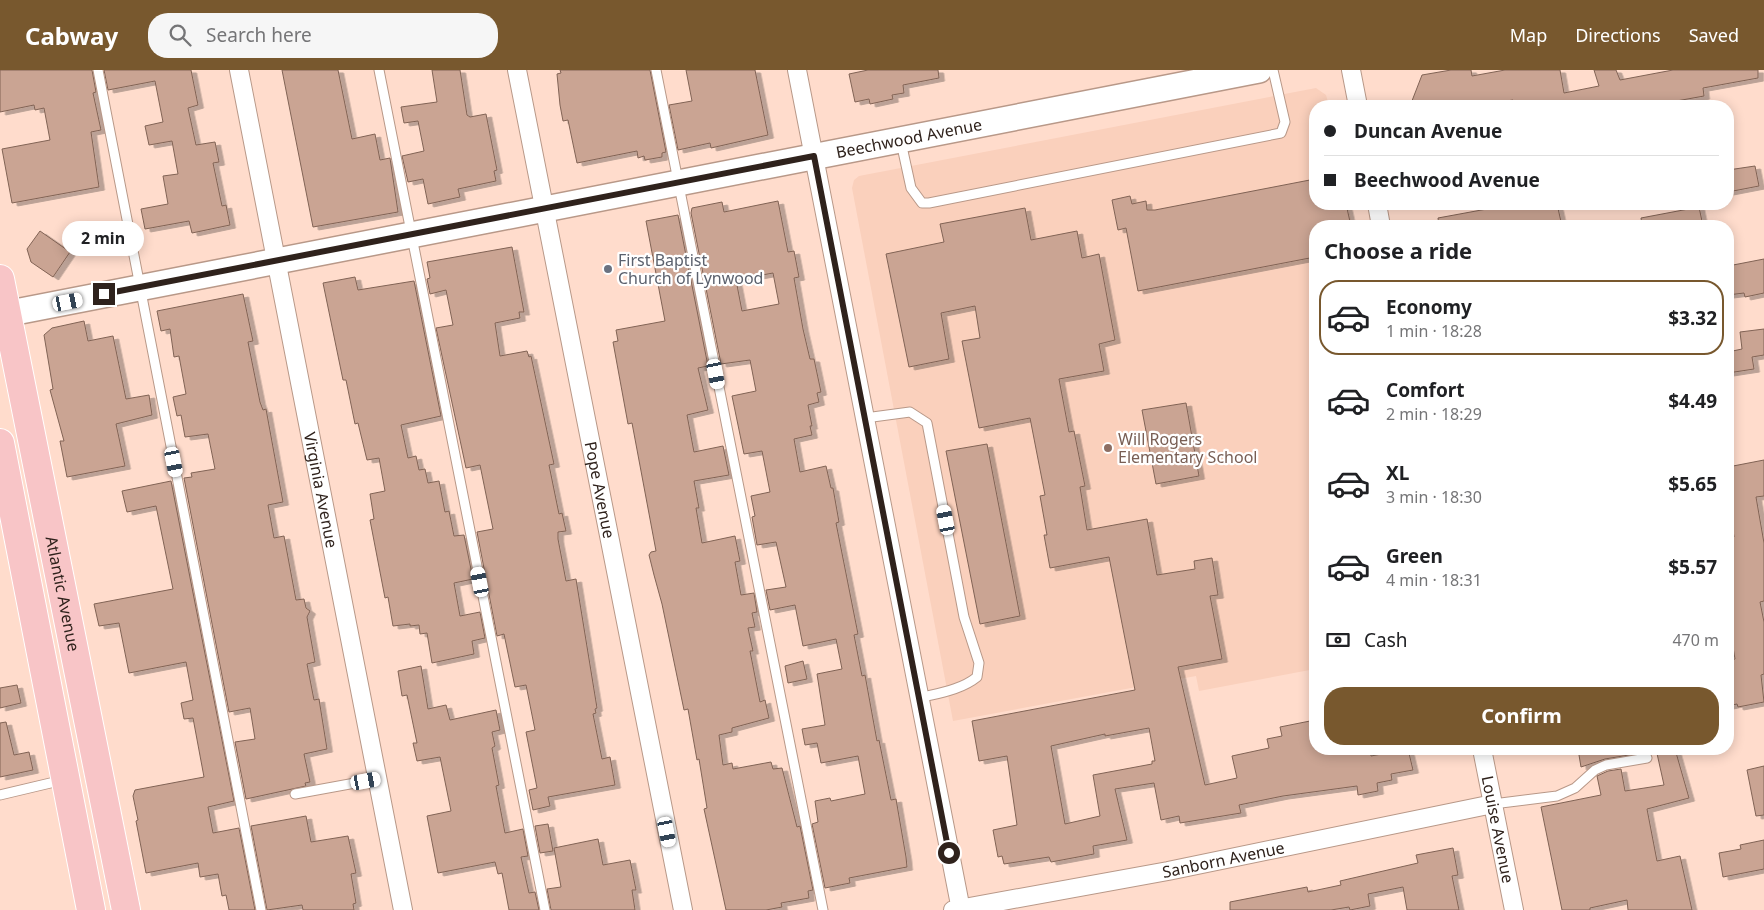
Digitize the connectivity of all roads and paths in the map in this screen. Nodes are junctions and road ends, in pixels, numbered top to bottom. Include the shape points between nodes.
1 (98, 70) edge
2 (239, 70) edge
3 (379, 70) edge
4 (517, 70) edge
5 (656, 70) edge
6 (797, 70) edge
7 (1259, 70) edge
8 (1273, 70) edge
9 (1351, 70) edge
10 (1357, 100) edge
11 (900, 140) junction
12 (814, 156) junction
13 (677, 183) junction
14 (544, 209) junction
15 (410, 235) junction
16 (276, 261) junction
17 (0, 279) edge
18 (141, 287) junction
19 (3, 314) edge
20 (865, 418) junction
21 (0, 443) edge
22 (919, 698) junction
23 (1483, 755) edge
24 (1647, 758) dead end
25 (377, 779) junction
26 (66, 780) junction
27 (295, 794) dead end
28 (0, 795) edge
29 (1493, 804) junction
30 (91, 910) edge
31 (126, 910) edge
32 (261, 910) edge
33 (403, 910) edge
34 (545, 910) edge
35 (683, 910) edge
36 (823, 910) edge
37 (958, 910) edge
38 (1514, 910) edge

1 - 18 lane
2 - 16 street, Virginia Avenue
3 - 15 lane
4 - 14 street, Pope Avenue
5 - 13 lane
6 - 12 street
7 - 11 street, Beechwood Avenue
8 - 11 lane via 1285,122 1280,133 929,203 922,203 914,195
9 - 10 street
11 - 12 street, Beechwood Avenue
12 - 13 street, Beechwood Avenue
12 - 20 street
13 - 14 street, Beechwood Avenue
13 - 36 lane
14 - 15 street, Beechwood Avenue
14 - 35 street, Pope Avenue
15 - 16 street, Beechwood Avenue
15 - 34 lane
16 - 18 street, Beechwood Avenue
16 - 25 street, Virginia Avenue
17 - 19 main road, Atlantic Avenue
18 - 19 street, Beechwood Avenue
18 - 32 lane
19 - 31 main road, Atlantic Avenue
20 - 22 street
20 - 22 lane via 910,412 927,422 964,617 979,663 977,677 969,684
21 - 26 main road, Atlantic Avenue
22 - 37 street
23 - 29 street, Louise Avenue
24 - 29 lane via 1606,765 1595,770 1575,788 1557,796
25 - 27 lane
25 - 33 street, Virginia Avenue
26 - 28 lane
26 - 30 main road, Atlantic Avenue
29 - 37 street, Sanborn Avenue via 1168,871
29 - 38 street, Louise Avenue

